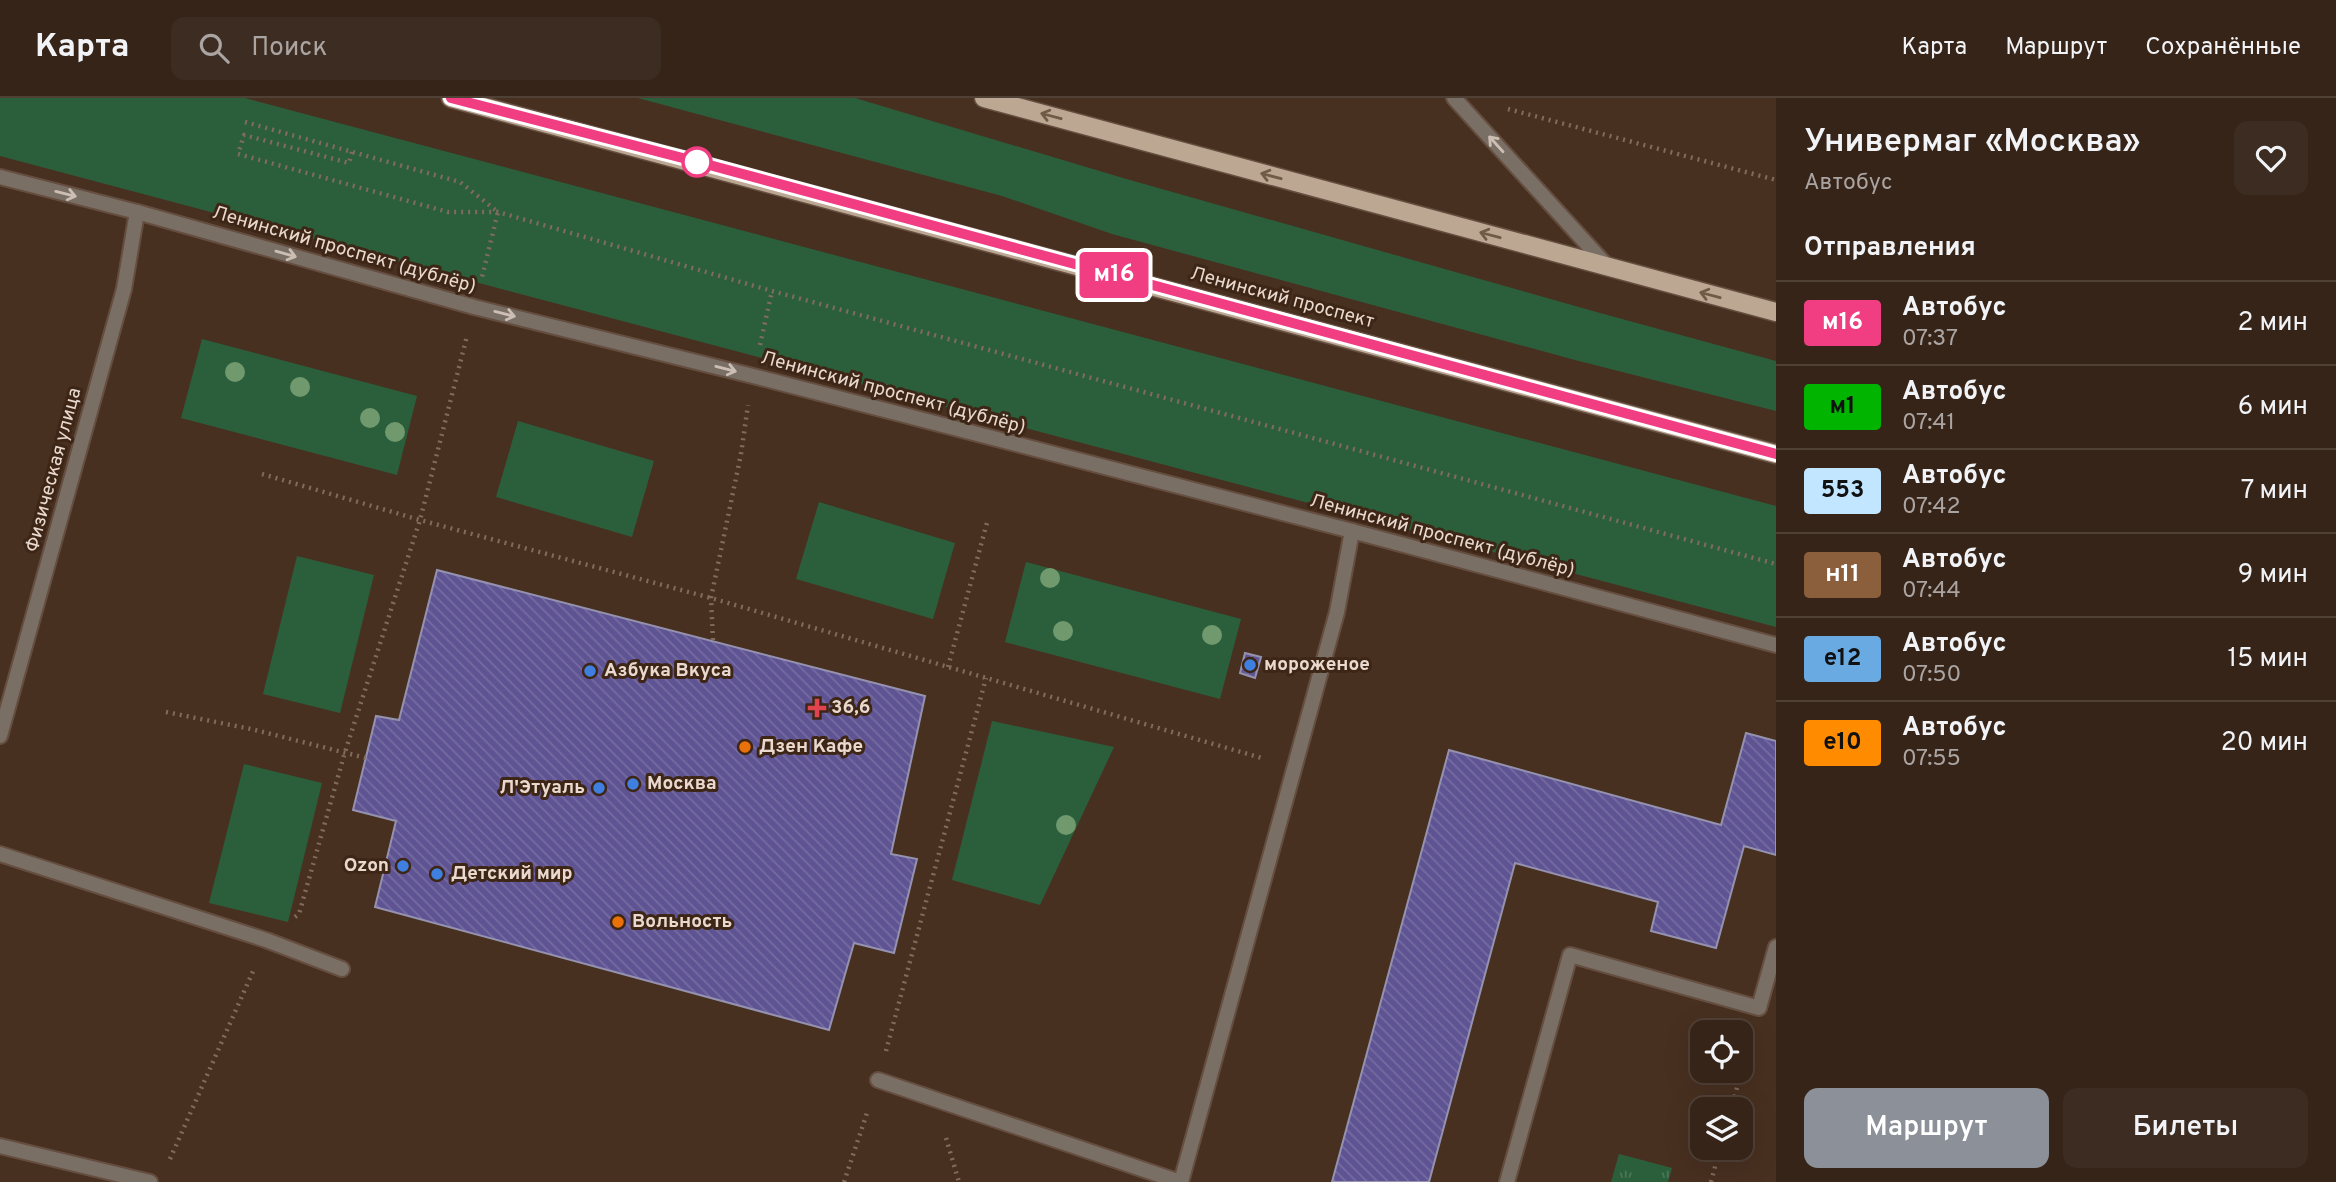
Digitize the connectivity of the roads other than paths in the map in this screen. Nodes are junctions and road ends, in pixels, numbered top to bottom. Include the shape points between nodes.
1 (451, 98) edge
2 (984, 98) edge
3 (1454, 98) edge
4 (0, 177) edge
5 (137, 212) junction
6 (1608, 267) junction
7 (1776, 313) edge
8 (1776, 454) edge
9 (1352, 531) junction
10 (1776, 645) edge
11 (0, 736) edge
12 (0, 854) edge
13 (1776, 947) edge
14 (342, 969) dead end
15 (878, 1080) road end
16 (0, 1146) edge
17 (150, 1182) edge
18 (1180, 1182) edge
19 (1507, 1182) edge

1 - 8 main road, Ленинский проспект
6 -> 2 main road
6 -> 3 street
4 -> 5 street, Ленинский проспект (дублёр)
5 -> 9 street, Ленинский проспект (дублёр) via 474,307
5 - 11 street, Физическая улица via 124,289
7 -> 6 main road
9 - 10 street, Ленинский проспект (дублёр)
9 - 18 street via 1337,612
12 - 14 street
13 - 19 street via 1759,1008 1570,955
15 - 18 street
16 - 17 street

